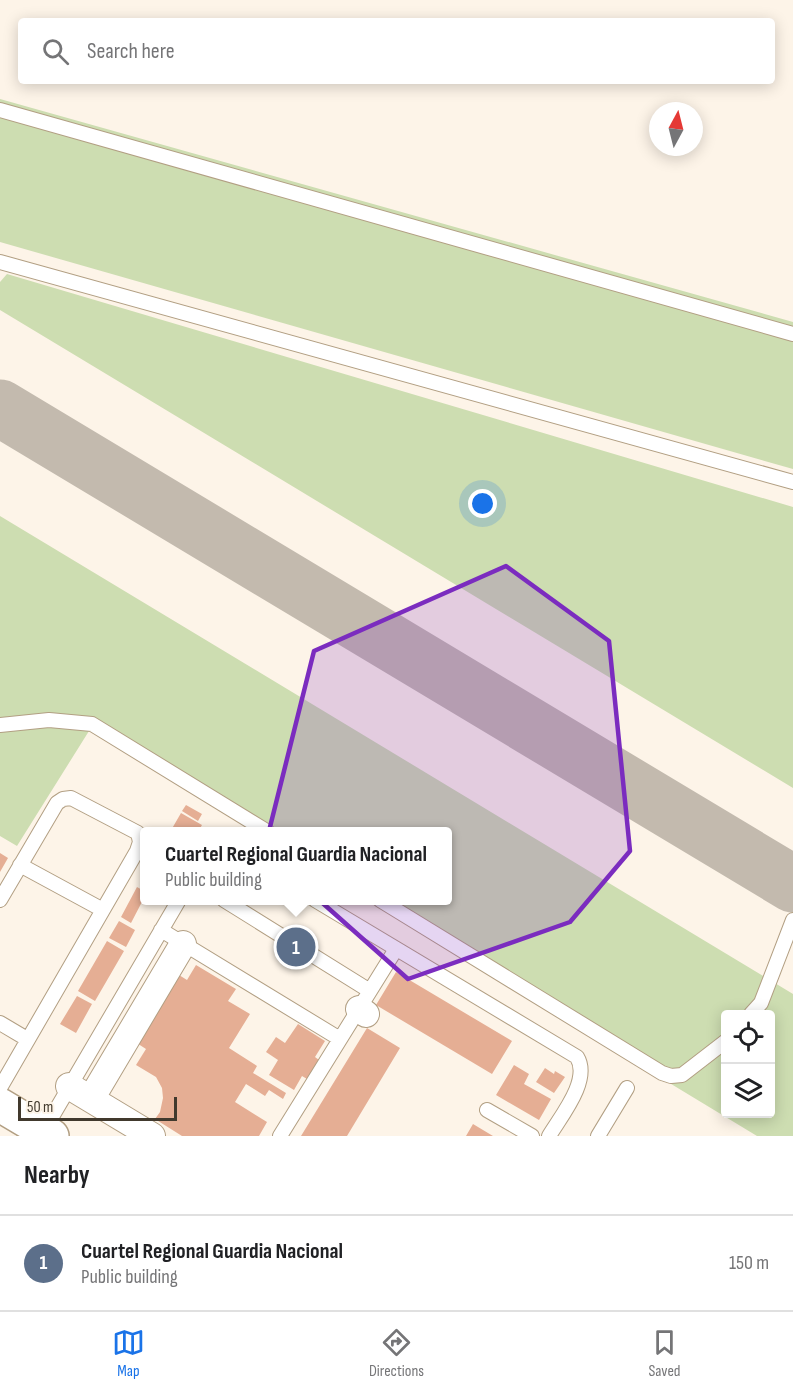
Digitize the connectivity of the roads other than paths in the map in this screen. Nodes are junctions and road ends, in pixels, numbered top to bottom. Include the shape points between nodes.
1 (0, 110) edge
2 (0, 261) edge
3 (793, 334) edge
4 (793, 482) edge
5 (0, 725) edge
6 (261, 827) edge
7 (20, 865) junction
8 (0, 900) edge
9 (176, 905) edge
10 (231, 905) edge
11 (323, 905) edge
12 (388, 905) edge
13 (103, 910) junction
14 (793, 921) edge
15 (161, 930) junction
16 (183, 944) junction
17 (396, 949) junction
18 (365, 1005) junction
19 (755, 1010) edge
20 (0, 1023) edge
21 (340, 1039) junction
22 (27, 1040) junction
23 (721, 1045) edge
24 (0, 1088) edge
25 (627, 1088) dead end
26 (80, 1092) junction
27 (0, 1105) edge
28 (487, 1110) dead end
29 (45, 1134) edge
30 (152, 1136) edge
31 (280, 1136) edge
32 (532, 1136) edge
33 (549, 1136) edge
34 (598, 1136) edge

1 - 3 lane
2 - 4 lane
5 - 6 lane via 49,720 92,724
7 - 8 lane
7 - 13 lane
7 - 13 lane via 63,799 71,798 138,833 137,851
9 - 15 lane
10 - 18 lane
11 - 17 lane
12 - 23 lane via 662,1073 682,1075
13 - 22 lane
14 - 19 lane via 761,1003
15 - 16 lane
15 - 26 lane
16 - 21 lane
16 - 26 street
17 - 18 lane
17 - 33 lane via 577,1057 581,1063 578,1088
18 - 21 lane
20 - 22 lane
21 - 31 lane
22 - 24 lane
25 - 34 lane
26 - 29 lane
26 - 30 street
27 - 29 main road
28 - 32 lane

